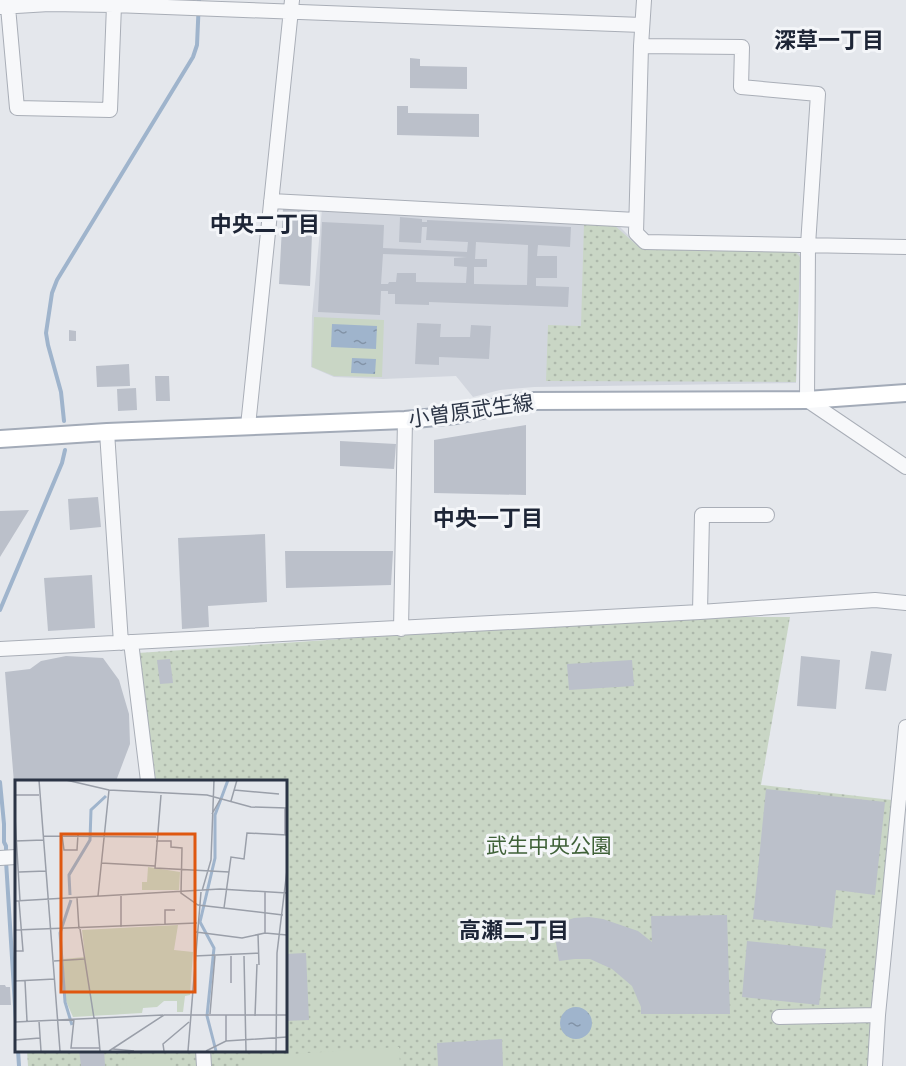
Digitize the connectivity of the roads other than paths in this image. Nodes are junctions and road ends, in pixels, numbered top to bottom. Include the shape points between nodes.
1 (644, 0) edge
2 (114, 5) junction
3 (292, 6) edge
4 (4, 7) edge
5 (642, 25) junction
6 (642, 46) junction
7 (271, 201) junction
8 (636, 219) junction
9 (808, 244) junction
10 (906, 247) edge
11 (906, 393) edge
12 (807, 400) junction
13 (405, 420) junction
14 (248, 426) junction
15 (107, 432) junction
16 (0, 439) edge
17 (906, 467) edge
18 (767, 515) dead end
19 (906, 603) edge
20 (700, 612) junction
21 (401, 629) junction
22 (126, 642) junction
23 (0, 649) edge
24 (906, 727) edge
25 (148, 780) edge
26 (901, 825) edge
27 (15, 857) edge
28 (0, 858) edge
29 (878, 1015) junction
30 (779, 1017) dead end
31 (203, 1051) edge
32 (204, 1066) edge
33 (875, 1066) edge

1 - 5 street
2 - 3 street
2 - 4 street
2 - 4 street via 110,110 17,108
3 - 5 street
3 - 7 street
5 - 6 street
6 - 8 street
6 - 9 street via 741,47 741,87 818,94
7 - 8 street
7 - 14 street
8 - 9 street via 636,233 645,242
9 - 10 street
9 - 12 street
11 - 12 main road, 小曽原武生線
12 - 13 main road, 小曽原武生線 via 527,401
12 - 17 street
13 - 14 main road, 小曽原武生線
13 - 21 street
14 - 15 main road, 小曽原武生線
15 - 16 main road, 小曽原武生線
15 - 22 street
18 - 20 street via 702,515
19 - 20 street via 875,600
20 - 21 street
21 - 22 street
22 - 23 street
22 - 25 street
24 - 26 street
26 - 29 street
27 - 28 street
29 - 30 street
29 - 33 street
31 - 32 street

